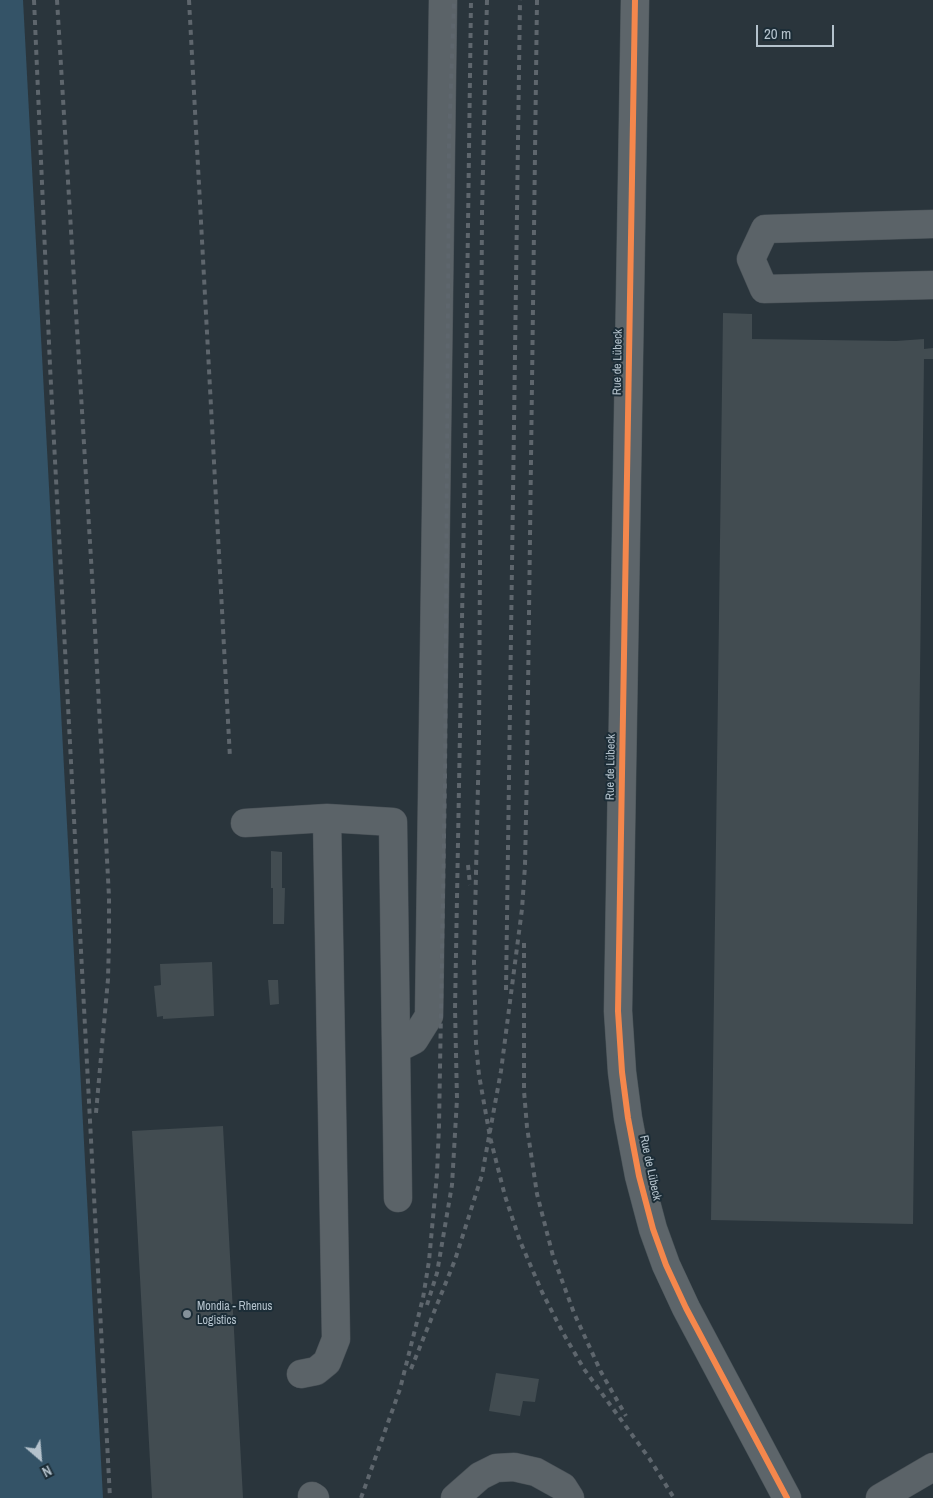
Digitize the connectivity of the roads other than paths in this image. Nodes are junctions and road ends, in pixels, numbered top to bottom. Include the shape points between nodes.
1 (443, 0) edge
2 (635, 0) edge
3 (933, 224) edge
4 (933, 285) edge
5 (326, 818) junction
6 (245, 823) dead end
7 (396, 1049) junction
8 (398, 1198) dead end
9 (302, 1374) dead end
10 (933, 1467) edge
11 (463, 1497) edge
12 (570, 1498) edge
13 (787, 1498) edge
14 (880, 1498) edge

1 - 7 street via 429,1016 414,1040
2 - 13 main road, Rue de Lübeck via 618,1011 622,1072 638,1176 666,1265
3 - 4 street via 765,229 751,259 764,289
5 - 6 street
5 - 7 street via 393,822
5 - 9 street via 336,1339 327,1362 316,1371
7 - 8 street
10 - 14 street
11 - 12 street via 480,1476 496,1468 514,1467 536,1472 563,1487

